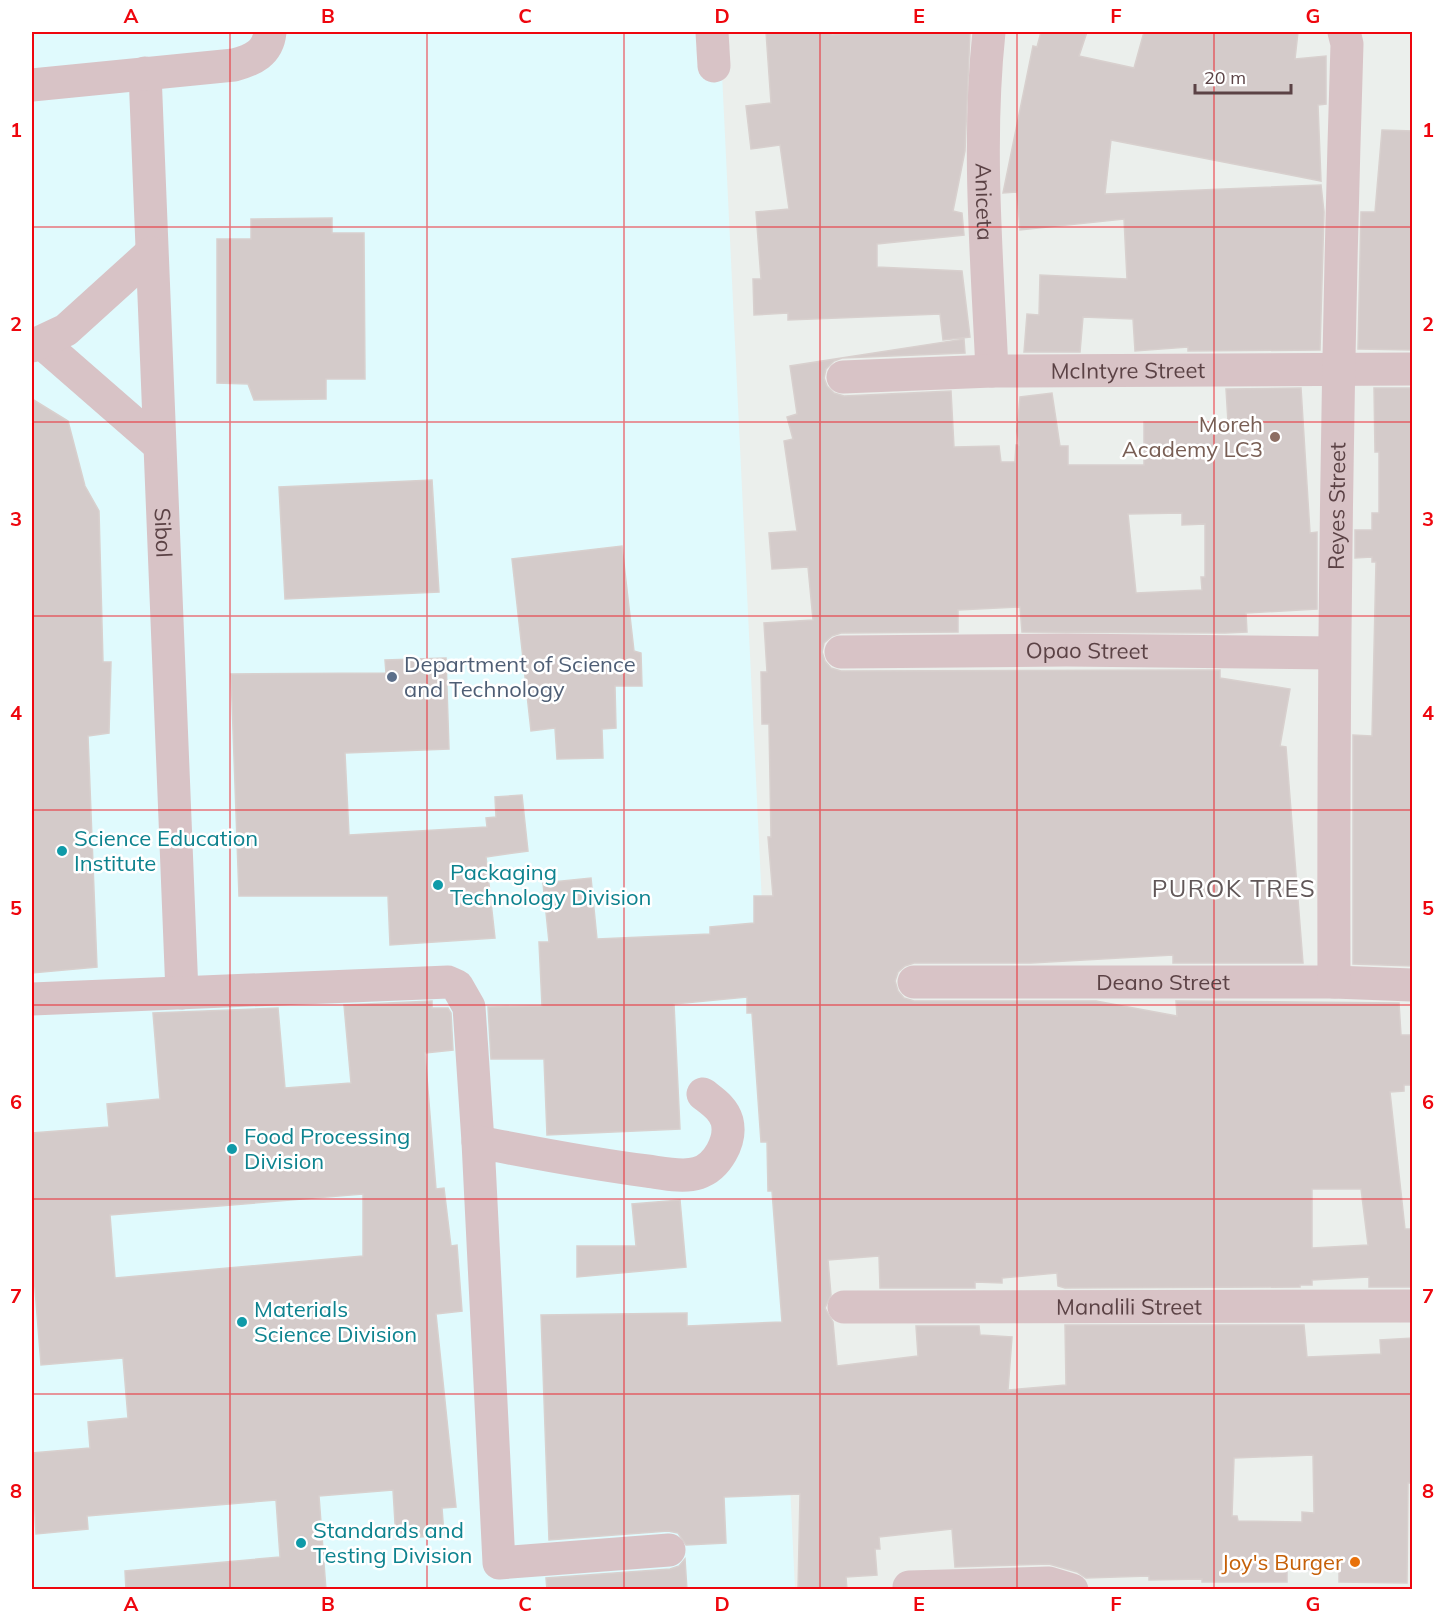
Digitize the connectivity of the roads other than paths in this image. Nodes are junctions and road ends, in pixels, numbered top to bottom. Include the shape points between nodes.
1 (270, 32) edge
2 (712, 32) edge
3 (989, 32) edge
4 (1344, 32) edge
5 (714, 66) dead end
6 (145, 73) junction
7 (32, 86) edge
8 (152, 253) junction
9 (37, 345) edge
10 (1336, 369) junction
11 (1413, 369) edge
12 (992, 372) junction
13 (843, 377) dead end
14 (159, 445) junction
15 (841, 652) dead end
16 (1333, 653) junction
17 (914, 982) dead end
18 (1334, 982) junction
19 (1413, 985) edge
20 (182, 993) junction
21 (32, 999) edge
22 (703, 1094) dead end
23 (478, 1142) junction
24 (1413, 1306) edge
25 (844, 1307) dead end
26 (669, 1550) dead end
27 (500, 1576) edge
28 (909, 1587) dead end
29 (1072, 1590) edge

1 - 6 street via 266,46 248,61
2 - 5 street
3 - 12 street, Aniceta via 982,142
4 - 10 street, Reyes Street via 1347,44
6 - 7 street
6 - 8 street, Sibol
8 - 9 street via 66,330
8 - 14 street, Sibol
9 - 14 street
10 - 11 street, McIntyre Street
10 - 12 street, McIntyre Street
10 - 16 street, Reyes Street
12 - 13 street, McIntyre Street
14 - 20 street, Sibol
15 - 16 street, Opao Street
16 - 18 street, Reyes Street
17 - 18 street, Deano Street
18 - 19 street, Deano Street
20 - 21 street
20 - 23 street via 437,981 458,986 469,1007
22 - 23 street via 719,1106 727,1122 726,1143 719,1159 698,1173 669,1174 603,1166
23 - 27 street
24 - 25 street, Manalili Street
26 - 27 street
28 - 29 street via 1049,1583

